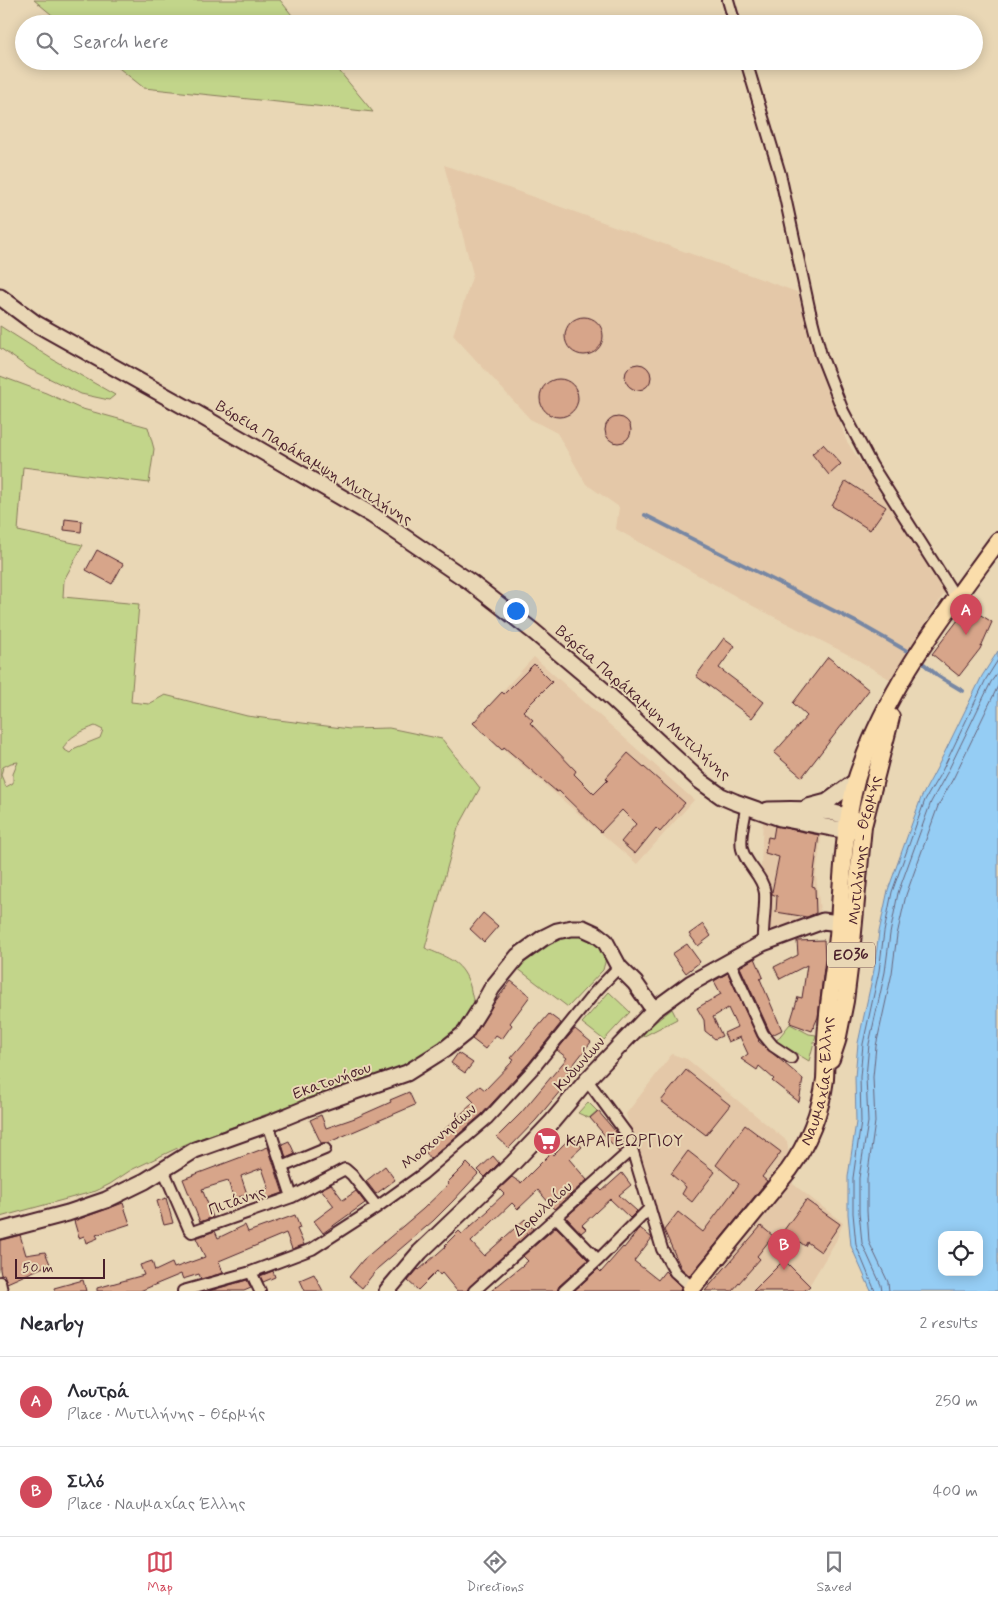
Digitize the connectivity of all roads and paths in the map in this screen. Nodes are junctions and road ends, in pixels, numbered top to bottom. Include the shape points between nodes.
1 (728, 0) edge
2 (732, 15) edge
3 (749, 70) edge
4 (0, 297) edge
5 (998, 541) edge
6 (956, 598) junction
7 (903, 679) junction
8 (856, 781) junction
9 (753, 808) junction
10 (799, 809) junction
11 (853, 824) junction
12 (839, 923) junction
13 (762, 943) junction
14 (730, 962) junction
15 (619, 966) junction
16 (654, 1010) junction
17 (791, 1058) dead end
18 (587, 1080) junction
19 (824, 1080) junction
20 (268, 1124) junction
21 (325, 1149) dead end
22 (632, 1149) junction
23 (282, 1167) junction
24 (163, 1168) junction
25 (292, 1197) junction
26 (377, 1208) junction
27 (650, 1208) junction
28 (556, 1217) junction
29 (0, 1231) edge
30 (598, 1260) junction
31 (251, 1272) junction
32 (0, 1282) edge
33 (691, 1290) edge
34 (2, 1291) edge
35 (183, 1291) edge
36 (260, 1291) edge
37 (387, 1291) edge
38 (474, 1291) edge
39 (564, 1291) edge

1 - 2 street
3 - 6 street via 780,174 821,356 843,411 872,466
4 - 9 street, Βόρεια Παράκαμψη Μυτιλήνης via 35,324 372,515 470,582 533,631 602,689 700,781 721,796
5 - 6 main road, Μυτιλήνης - Θερμής / ΕΟ36
6 - 7 main road, Μυτιλήνης - Θερμής / ΕΟ36
7 - 8 main road, Μυτιλήνης - Θερμής / ΕΟ36 via 880,719
7 - 11 main road, Μυτιλήνης - Θερμής / ΕΟ36
8 - 10 street via 827,802
8 - 11 main road, Μυτιλήνης - Θερμής / ΕΟ36
9 - 10 street, Βόρεια Παράκαμψη Μυτιλήνης
9 - 11 street, Βόρεια Παράκαμψη Μυτιλήνης via 780,818
9 - 13 street via 742,849 765,894
10 - 11 street, Βόρεια Παράκαμψη Μυτιλήνης
11 - 12 main road, Ναυμαχίας Έλλης / ΕΟ36
11 - 19 main road, Μυτιλήνης - Θερμής / ΕΟ36 via 851,952 837,1041
12 - 13 street, Κυδωνίων via 823,921
12 - 19 main road, Ναυμαχίας Έλλης / ΕΟ36
13 - 14 street, Κυδωνίων
14 - 16 street, Κυδωνίων via 691,983
14 - 17 street via 763,1034 773,1046
15 - 16 street
15 - 20 street, Εκατονήσου via 605,941 596,934 583,928 557,931 518,956 492,988 465,1033 433,1057 407,1073
15 - 26 street, Μοσχονησίων via 487,1119 423,1174
16 - 18 street, Κυδωνίων
18 - 22 street via 626,1133
18 - 37 street, Κυδωνίων via 515,1166 420,1252
19 - 33 main road, Ναυμαχίας Έλλης / ΕΟ36 via 814,1123 797,1159
20 - 23 street
20 - 24 street, Εκατονήσου via 195,1150
21 - 23 street
22 - 27 street
22 - 28 street, Δορυλαίου
23 - 25 street
24 - 25 street, Πιτάνης via 192,1232
24 - 29 street, Εκατονήσου via 106,1200
25 - 26 street, Πιτάνης via 345,1169
26 - 31 street, Μοσχονησίων via 312,1249
27 - 30 street
27 - 33 street via 670,1265
28 - 30 street
28 - 38 street, Δορυλαίου
30 - 39 street
31 - 35 street, Μοσχονησίων
31 - 36 street
32 - 34 street

